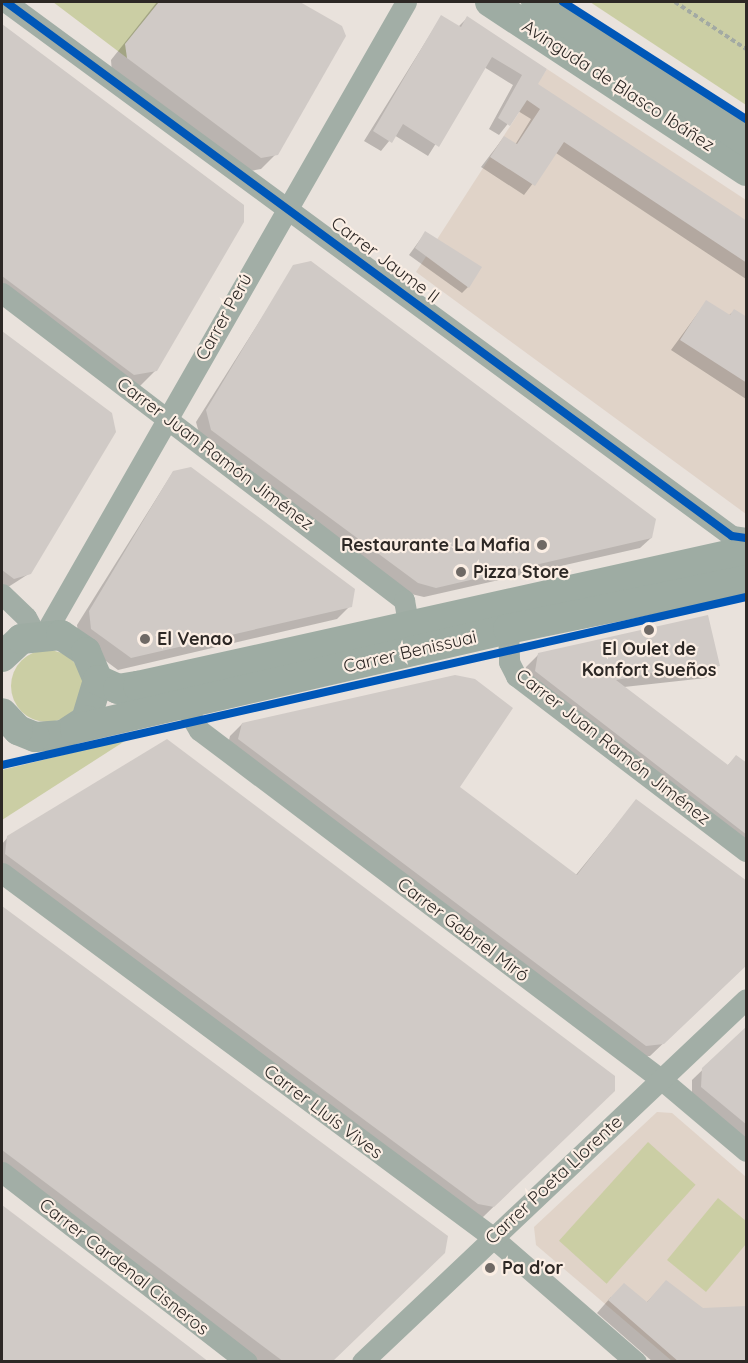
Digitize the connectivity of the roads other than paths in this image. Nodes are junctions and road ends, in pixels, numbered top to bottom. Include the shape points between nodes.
1 (6, 2) edge
2 (406, 2) edge
3 (490, 2) edge
4 (536, 2) edge
5 (747, 141) edge
6 (747, 171) edge
7 (287, 205) junction
8 (2, 293) edge
9 (168, 417) junction
10 (747, 538) edge
11 (747, 551) edge
12 (747, 580) edge
13 (2, 594) edge
14 (409, 628) junction
15 (508, 629) junction
16 (40, 633) junction
17 (2, 657) edge
18 (98, 680) junction
19 (185, 706) junction
20 (2, 713) edge
21 (75, 729) junction
22 (35, 737) junction
23 (2, 746) edge
24 (747, 851) edge
25 (2, 873) edge
26 (747, 999) edge
27 (662, 1080) junction
28 (747, 1151) edge
29 (2, 1172) edge
30 (491, 1236) junction
31 (247, 1362) edge
32 (362, 1362) edge
33 (636, 1362) edge

1 - 7 street, Carrer Jaume II
2 - 7 street, Carrer Perú
3 - 6 street, Avinguda de Blasco Ibáñez
4 - 5 street, Avinguda de Blasco Ibáñez
7 - 9 street, Carrer Perú
7 - 10 street, Carrer Jaume II via 732,536
8 - 9 street, Carrer Juan Ramón Jiménez
9 - 14 street, Carrer Juan Ramón Jiménez via 404,600
9 - 16 street, Carrer Perú
11 - 14 street, Carrer Benissuai
12 - 15 street, Carrer Benissuai
13 - 16 street
14 - 18 street, Carrer Benissuai via 138,686 118,688
15 - 19 street, Carrer Benissuai
15 - 24 street, Carrer Juan Ramón Jiménez via 509,663 516,676
16 - 17 street
16 - 18 street via 75,642 94,665
18 - 21 street via 93,708
19 - 21 street, Carrer Benissuai
19 - 27 street, Carrer Gabriel Miró via 199,730
20 - 22 street via 18,730
21 - 22 street, Carrer Benissuai
22 - 23 street
25 - 30 street, Carrer Lluís Vives
26 - 27 street, Carrer Poeta Llorente
27 - 28 street, Carrer Gabriel Miró
27 - 30 street, Carrer Poeta Llorente
29 - 31 street, Carrer Cardenal Cisneros
30 - 32 street, Carrer Poeta Llorente
30 - 33 street, Carrer Lluís Vives

